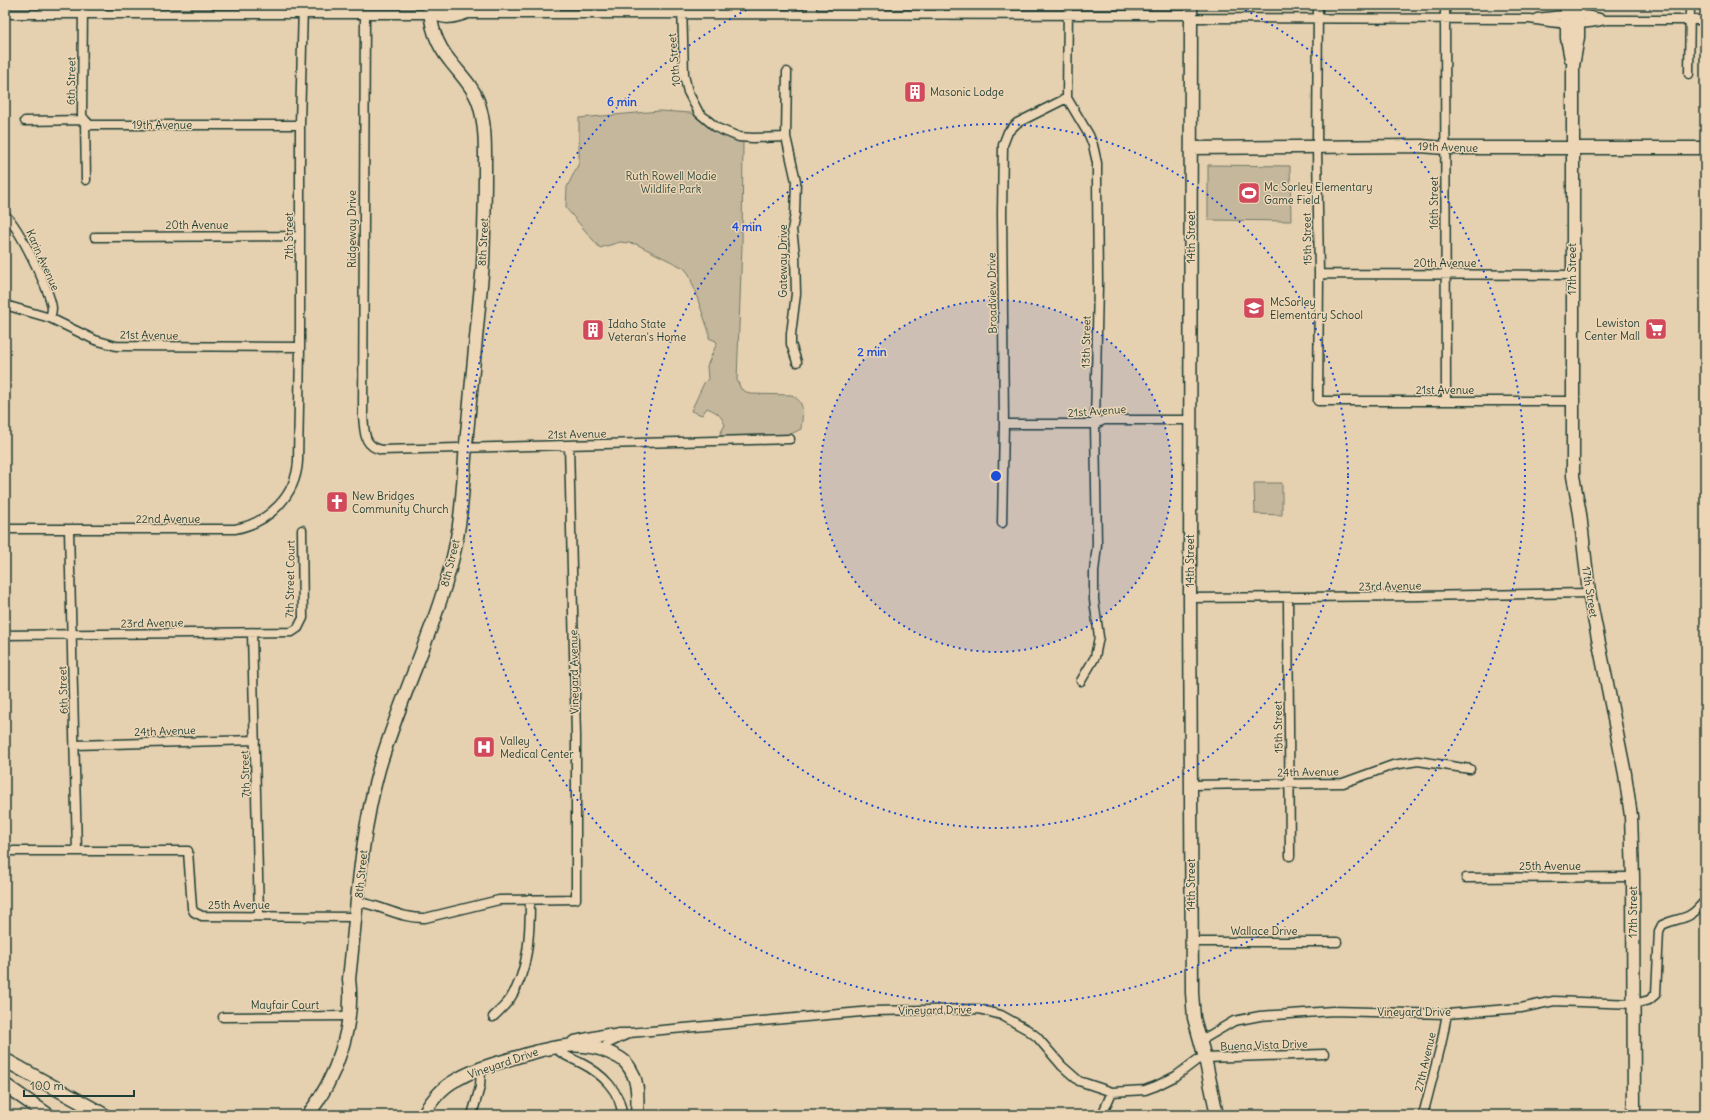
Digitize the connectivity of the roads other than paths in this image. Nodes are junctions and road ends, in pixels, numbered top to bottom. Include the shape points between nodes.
1 (83, 5) edge
2 (303, 5) edge
3 (556, 5) edge
4 (682, 5) edge
5 (1068, 5) edge
6 (1318, 5) edge
7 (1445, 5) edge
8 (1690, 5) edge
9 (430, 9) edge
10 (812, 9) edge
11 (940, 9) edge
12 (1191, 12) edge
13 (5, 14) edge
14 (83, 14) junction
15 (303, 14) junction
16 (364, 14) junction
17 (556, 14) junction
18 (682, 14) junction
19 (1068, 15) junction
20 (1572, 15) edge
21 (1318, 18) junction
22 (1445, 18) junction
23 (1690, 20) junction
24 (1705, 20) edge
25 (787, 72) dead end
26 (1689, 74) dead end
27 (1068, 98) junction
28 (85, 120) junction
29 (25, 121) dead end
30 (300, 125) junction
31 (786, 137) junction
32 (1316, 147) junction
33 (1191, 148) junction
34 (1445, 148) junction
35 (1573, 148) junction
36 (1705, 148) edge
37 (86, 180) dead end
38 (5, 215) edge
39 (95, 236) dead end
40 (300, 236) junction
41 (1319, 274) junction
42 (1445, 274) junction
43 (1572, 275) junction
44 (5, 305) edge
45 (50, 318) junction
46 (300, 347) junction
47 (797, 362) dead end
48 (1318, 401) joint
49 (1573, 401) junction
50 (1446, 402) junction
51 (1191, 420) junction
52 (1004, 424) junction
53 (1095, 424) junction
54 (790, 439) dead end
55 (368, 443) joint
56 (569, 445) junction
57 (466, 448) junction
58 (298, 466) joint
59 (1002, 523) dead end
60 (5, 529) edge
61 (69, 530) junction
62 (302, 530) dead end
63 (1589, 593) junction
64 (1190, 598) junction
65 (1288, 598) junction
66 (298, 628) joint
67 (252, 632) junction
68 (5, 635) edge
69 (72, 635) junction
70 (1081, 681) dead end
71 (255, 740) junction
72 (75, 745) junction
73 (1470, 769) dead end
74 (1290, 784) junction
75 (1191, 785) junction
76 (5, 851) edge
77 (77, 851) junction
78 (1290, 856) dead end
79 (1633, 877) junction
80 (1466, 878) dead end
81 (530, 899) junction
82 (358, 902) junction
83 (1702, 904) dead end
84 (259, 915) junction
85 (356, 917) junction
86 (1191, 942) junction
87 (1337, 942) dead end
88 (1634, 1004) junction
89 (1447, 1014) junction
90 (348, 1016) junction
91 (223, 1017) dead end
92 (493, 1017) dead end
93 (629, 1033) junction
94 (607, 1035) junction
95 (1200, 1042) junction
96 (554, 1047) junction
97 (602, 1050) junction
98 (1324, 1054) dead end
99 (1206, 1058) junction
100 (5, 1060) edge
101 (481, 1068) junction
102 (5, 1085) edge
103 (1112, 1092) junction
104 (5, 1096) edge
105 (33, 1115) edge
106 (48, 1115) edge
107 (104, 1115) edge
108 (308, 1115) edge
109 (423, 1115) edge
110 (472, 1115) edge
111 (622, 1115) edge
112 (637, 1115) edge
113 (1102, 1115) edge
114 (1217, 1115) edge
115 (1423, 1115) edge
116 (1634, 1115) edge

1 - 14 street, 6th Street
2 - 15 street, 7th Street
3 - 17 street
4 - 18 street, 10th Street
5 - 19 street, 13th Street
6 - 21 street, 15th Street
7 - 22 street, 16th Street
8 - 23 street
9 - 16 street
9 - 17 street via 444,20 469,14
9 - 57 main road, 8th Street via 440,46 467,81 477,99 485,132 483,264
10 - 11 street
10 - 18 street
11 - 19 street
12 - 19 street
12 - 21 street
12 - 33 main road, 14th Street
13 - 14 street
14 - 15 street
14 - 28 street, 6th Street via 82,116
15 - 16 street
15 - 30 street, 7th Street
16 - 55 street, Ridgeway Drive via 363,416 365,438
17 - 18 street
18 - 31 street, 10th Street via 685,81 688,92 700,112 717,128 739,137
19 - 27 street, 13th Street
20 - 22 street via 1530,19
20 - 23 street via 1594,23 1605,20
20 - 35 main road, 17th Street via 1578,37 1573,66
21 - 22 street
21 - 32 street, 15th Street
22 - 34 street, 16th Street
23 - 24 street
23 - 26 street
25 - 31 street, Gateway Drive
27 - 52 street, Broadview Drive via 1017,123 1008,132 1003,145
27 - 53 street, 13th Street via 1089,135 1097,163
28 - 29 street, 19th Avenue
28 - 30 street, 19th Avenue via 90,126
28 - 37 street, 6th Street
30 - 40 street, 7th Street
31 - 47 street, Gateway Drive via 796,181 792,230 796,280 791,334
32 - 33 main road, 19th Avenue
32 - 34 main road, 19th Avenue
32 - 41 street, 15th Street
33 - 51 main road, 14th Street
34 - 35 main road, 19th Avenue
34 - 42 street, 16th Street
35 - 36 main road, 19th Avenue
35 - 43 main road, 17th Street
38 - 45 street, Karin Avenue via 18,231 45,288 52,308
39 - 40 street, 20th Avenue
40 - 46 street, 7th Street
41 - 42 street, 20th Avenue
41 - 48 street, 15th Street
42 - 43 street, 20th Avenue
42 - 50 street, 16th Street
43 - 49 main road, 17th Street
44 - 45 street, 21st Avenue
45 - 46 street, 21st Avenue via 95,340 116,346
46 - 58 street, 7th Street
48 - 50 street, 21st Avenue
49 - 50 street, 21st Avenue
49 - 63 main road, 17th Street via 1573,476
51 - 53 street, 21st Avenue via 1104,420
51 - 64 main road, 14th Street
52 - 53 street, 21st Avenue
52 - 59 street, Broadview Drive
53 - 70 street, 13th Street via 1098,545 1094,572 1094,600 1099,637 1095,658
54 - 56 street, 21st Avenue
55 - 57 street, 21st Avenue via 375,449 382,450
56 - 57 street, 21st Avenue
56 - 81 street, Vineyard Avenue via 576,736 576,899
57 - 82 main road, 8th Street via 461,511 453,556 432,624 379,770 365,838
58 - 61 street, 22nd Avenue via 294,481 284,500 262,520 244,528
60 - 61 street, 22nd Avenue
61 - 69 street, 6th Street
62 - 66 street, 7th Street Court via 303,618
63 - 65 street, 23rd Avenue
63 - 79 main road, 17th Street via 1625,774 1631,816
64 - 65 street, 23rd Avenue
64 - 75 main road, 14th Street
65 - 74 street, 15th Street
66 - 67 street, 23rd Avenue via 292,632
67 - 69 street, 23rd Avenue
67 - 71 street, 7th Street
68 - 69 street, 23rd Avenue
69 - 72 street, 6th Street
71 - 72 street, 24th Avenue
71 - 84 street, 7th Street
72 - 77 street, 6th Street
73 - 74 street, 24th Avenue via 1418,762 1393,766 1343,783
74 - 75 street, 24th Avenue
74 - 78 street, 15th Street
75 - 86 main road, 14th Street
76 - 77 street, 25th Avenue
77 - 84 street, 25th Avenue via 188,851 194,912 202,916
79 - 80 street, 25th Avenue
79 - 88 main road, 17th Street
81 - 82 street via 491,901 418,919
81 - 92 street via 527,953 523,972 510,1000
82 - 85 main road, 8th Street
83 - 88 street via 1694,914 1662,924 1659,931 1656,994 1649,1000
84 - 85 street, 25th Avenue
85 - 90 main road, 8th Street
86 - 87 street, Wallace Drive
86 - 95 main road, 14th Street via 1194,1018
88 - 89 street, Vineyard Drive via 1554,1001 1521,1008
88 - 116 main road, 17th Street
89 - 95 street, Vineyard Drive via 1333,1011 1260,1016 1234,1021
89 - 115 street, 27th Avenue
90 - 91 street, Mayfair Court
90 - 108 main road, 8th Street via 342,1048 334,1069 325,1089
93 - 94 street, Vineyard Drive
93 - 97 street, Vineyard Drive via 607,1044
93 - 103 street, Vineyard Drive via 872,1011 979,1008 1002,1015 1028,1030 1079,1081
94 - 96 main road
94 - 97 street via 601,1038
95 - 99 main road, 14th Street
96 - 97 main road, Vineyard Drive via 585,1046
96 - 101 main road, Vineyard Drive
96 - 111 street via 564,1056 592,1070 606,1082 619,1100
97 - 112 main road via 626,1062 637,1088
98 - 99 street, Buena Vista Drive
99 - 103 street, Vineyard Drive via 1198,1060 1170,1080 1156,1086 1128,1092
99 - 114 main road, 14th Street
100 - 107 main road
101 - 109 main road, Vineyard Drive via 450,1084 430,1102
101 - 110 street via 480,1086
102 - 106 main road
103 - 113 street
104 - 105 main road

